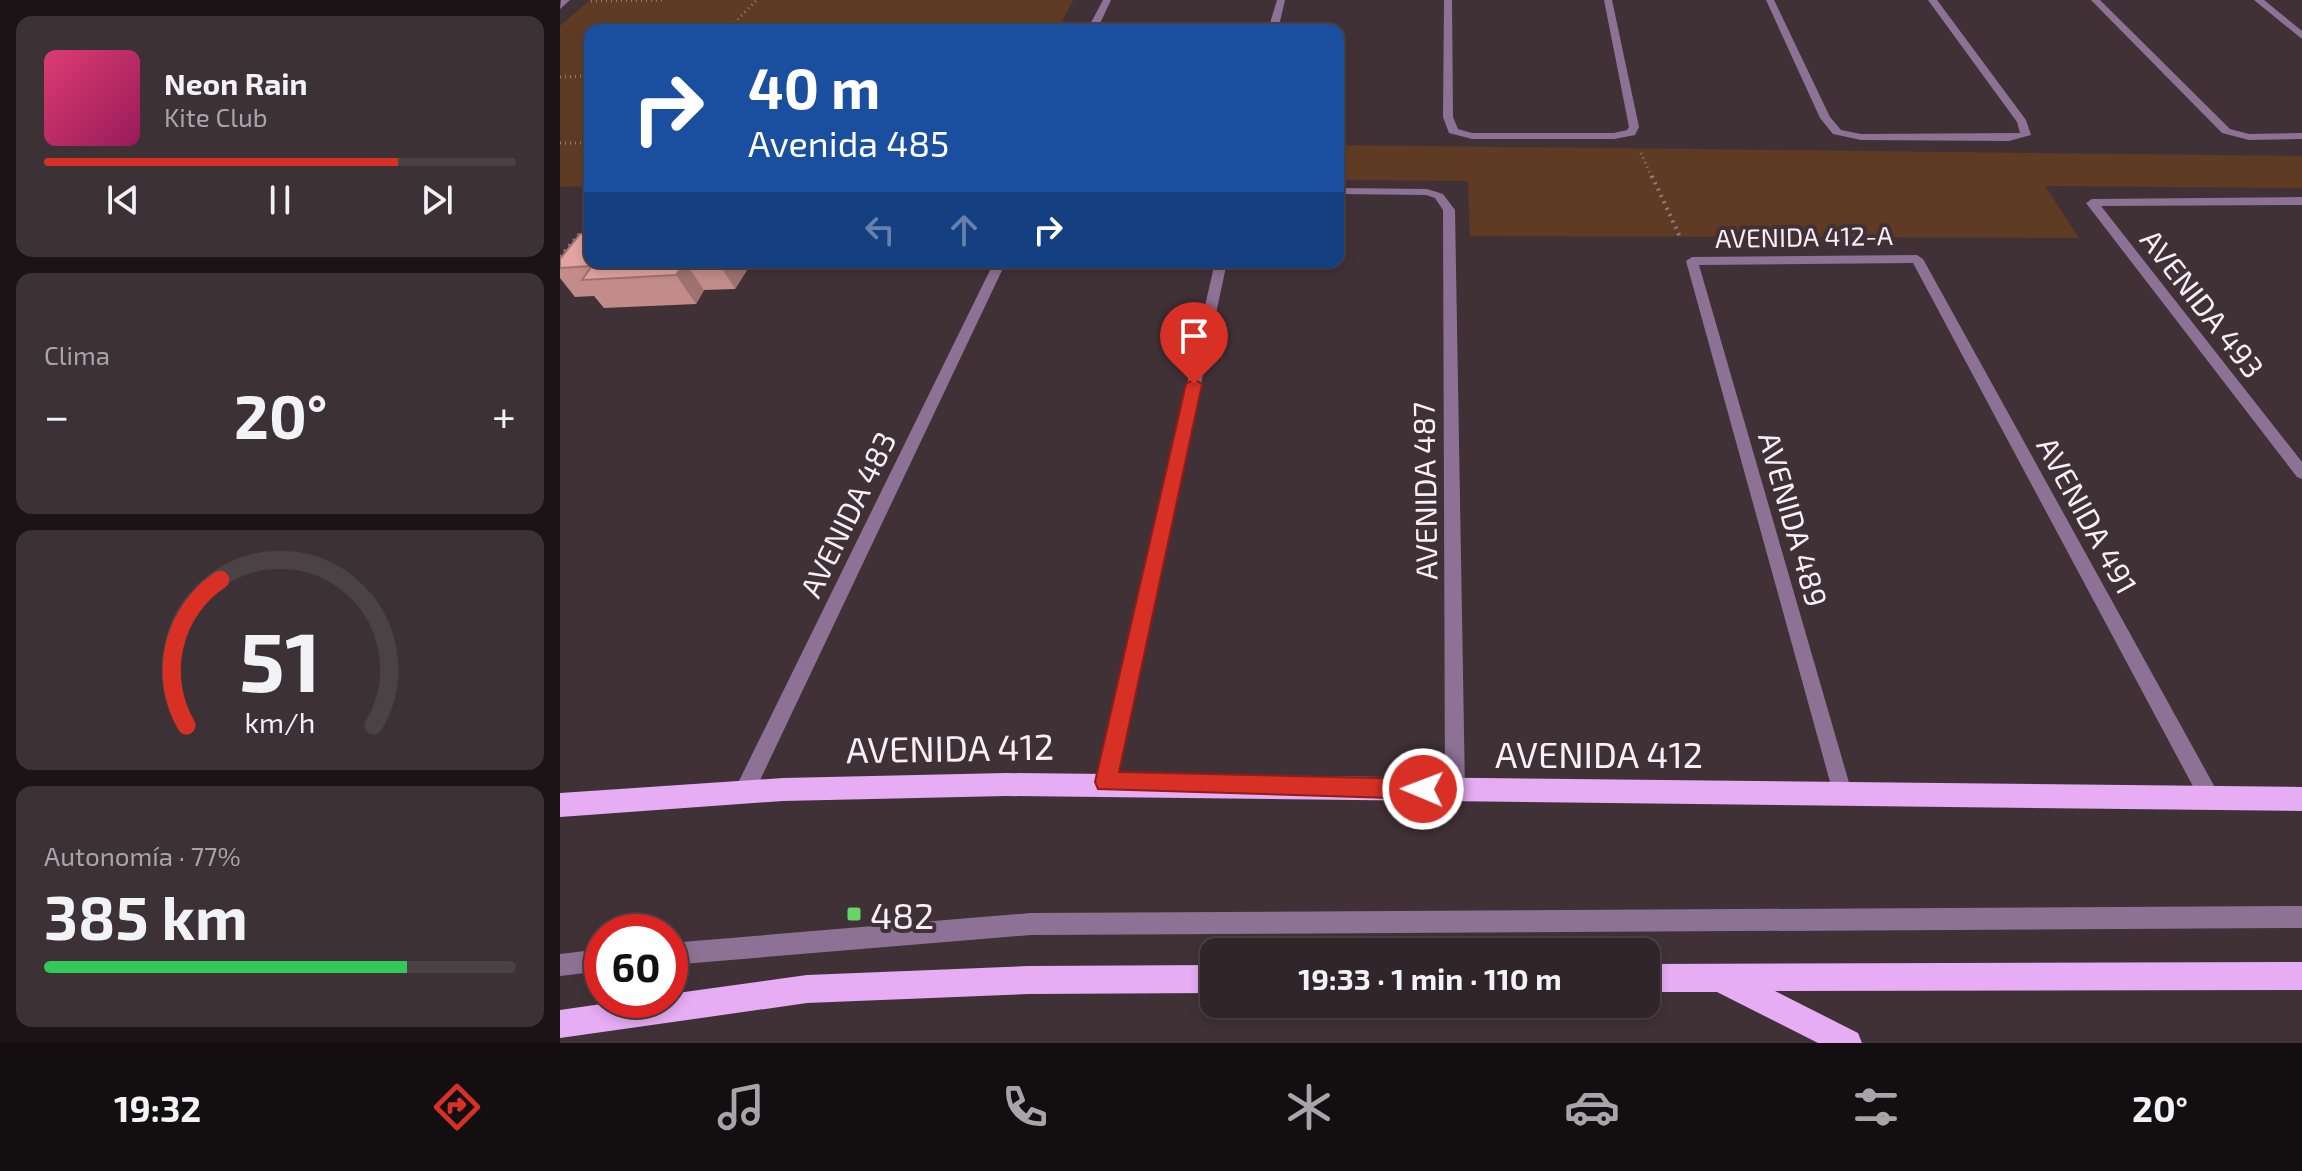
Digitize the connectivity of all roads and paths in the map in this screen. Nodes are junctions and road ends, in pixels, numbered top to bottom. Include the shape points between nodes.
1 (666, 0) edge
2 (757, 0) edge
3 (1107, 0) edge
4 (1281, 0) edge
5 (1448, 0) edge
6 (1608, 0) edge
7 (1770, 0) edge
8 (1932, 0) edge
9 (2095, 0) edge
10 (2258, 0) edge
11 (564, 2) edge
12 (733, 24) edge
13 (1095, 24) edge
14 (1275, 24) edge
15 (2302, 36) edge
16 (584, 76) edge
17 (560, 77) edge
18 (1631, 133) junction
19 (2302, 136) edge
20 (560, 143) edge
21 (584, 143) edge
22 (1344, 191) edge
23 (2302, 201) edge
24 (584, 229) edge
25 (560, 257) edge
26 (1917, 259) joint
27 (1692, 261) junction
28 (997, 268) edge
29 (1220, 268) edge
30 (2302, 473) edge
31 (1106, 782) junction
32 (745, 790) junction
33 (1455, 790) junction
34 (1842, 793) junction
35 (2210, 798) junction
36 (2302, 799) edge
37 (560, 805) edge
38 (2302, 917) edge
39 (688, 953) edge
40 (584, 962) edge
41 (560, 965) edge
42 (2302, 976) edge
43 (1660, 978) edge
44 (1720, 978) junction
45 (1200, 979) edge
46 (560, 1024) edge
47 (1848, 1043) edge

1 - 11 path
2 - 12 path
3 - 13 street
4 - 14 street
5 - 18 street via 1448,117 1453,131 1472,136
6 - 18 street via 1633,121
7 - 8 street via 1825,118 1837,132 1861,137 2026,135 2022,122
9 - 19 street via 2220,127 2233,134
10 - 15 street
16 - 17 path
18 - 27 path
20 - 21 path
22 - 33 street, AVENIDA 487 via 1439,196 1449,210
23 - 30 street, AVENIDA 493 via 2092,203
24 - 25 path
26 - 27 street, AVENIDA 412-A
26 - 35 street, AVENIDA 491
27 - 34 street, AVENIDA 489
28 - 32 street, AVENIDA 483
29 - 31 street
31 - 32 main road, AVENIDA 412
31 - 33 main road, AVENIDA 412
32 - 37 main road, AVENIDA 412
33 - 34 main road, AVENIDA 412
34 - 35 main road, AVENIDA 412
35 - 36 main road, AVENIDA 412
38 - 39 street via 1031,924
40 - 41 street
42 - 44 main road
43 - 44 main road
44 - 47 main road
45 - 46 main road via 807,989

